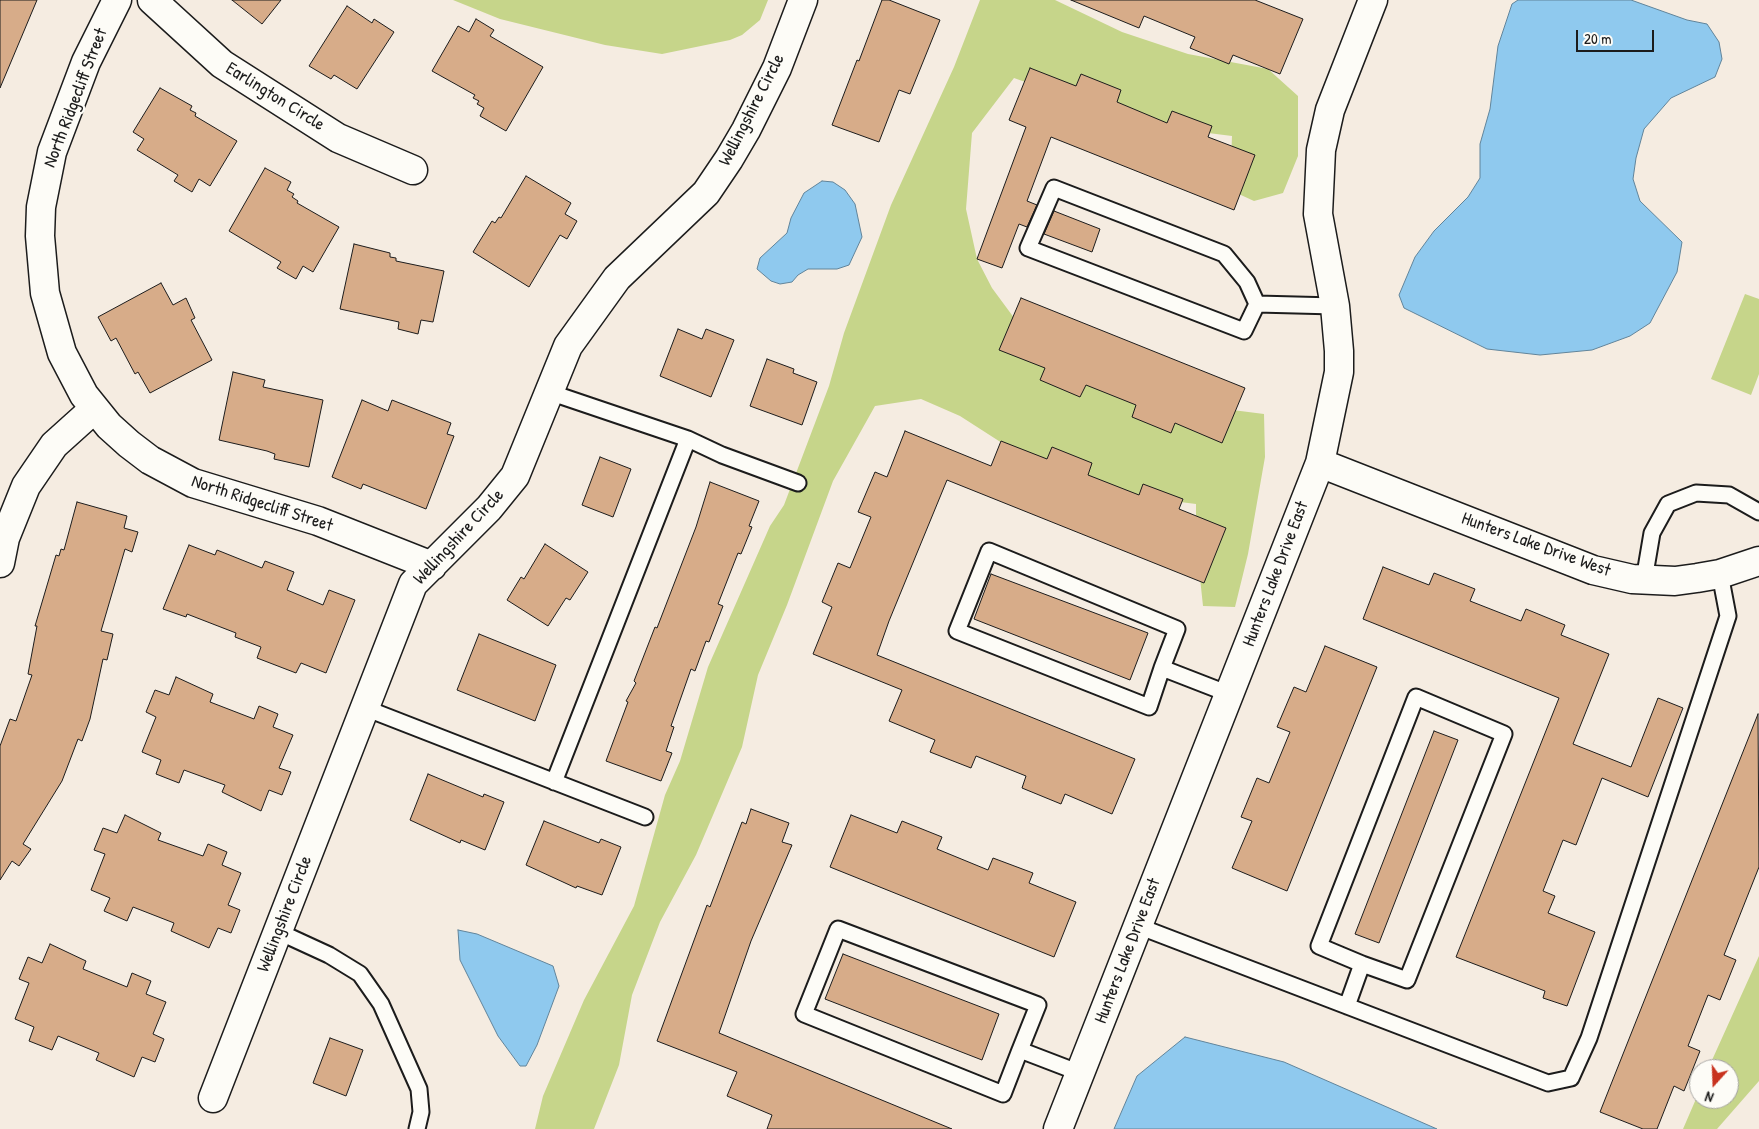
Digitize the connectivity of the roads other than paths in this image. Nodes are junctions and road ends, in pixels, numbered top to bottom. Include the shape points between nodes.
1 (117, 0) edge
2 (152, 0) edge
3 (803, 0) edge
4 (1373, 0) edge
5 (413, 170) dead end
6 (1258, 304) junction
7 (1335, 306) junction
8 (549, 392) junction
9 (94, 409) junction
10 (688, 439) junction
11 (1320, 463) junction
12 (798, 484) dead end
13 (1759, 512) edge
14 (1759, 561) edge
15 (0, 563) edge
16 (432, 566) junction
17 (1720, 574) junction
18 (1644, 580) junction
19 (1162, 668) junction
20 (1229, 694) junction
21 (364, 708) junction
22 (554, 782) junction
23 (645, 817) dead end
24 (1138, 926) junction
25 (278, 932) junction
26 (1362, 964) junction
27 (1347, 1006) junction
28 (1020, 1050) junction
29 (1080, 1073) junction
30 (213, 1098) dead end
31 (417, 1129) edge
32 (1058, 1129) edge

1 - 9 street, North Ridgecliff Street via 86,62 52,152 41,207 44,293 63,356
2 - 5 street, Earlington Circle via 222,64 338,138
3 - 8 street, Wellingshire Circle via 777,68 729,159 706,193 617,278 568,346
4 - 7 street, Hunters Lake Drive East via 1330,110 1321,150 1318,214
6 - 6 lane via 1244,330 1028,248 1054,188 1224,254 1247,282
6 - 7 lane
7 - 11 street, Hunters Lake Drive East via 1338,372
8 - 10 lane
8 - 16 street, Wellingshire Circle via 514,476 489,508
9 - 15 street via 54,445 26,486 5,538
9 - 16 street, North Ridgecliff Street via 150,460 194,484 318,521
10 - 12 lane
10 - 22 lane
11 - 18 street, Hunters Lake Drive West via 1593,570
11 - 20 street, Hunters Lake Drive East
13 - 18 lane via 1729,495 1696,493 1668,504 1652,533
14 - 17 street, Hunters Lake Drive West
16 - 21 street, Wellingshire Circle via 413,584
17 - 18 street, Hunters Lake Drive West via 1675,581
17 - 27 lane via 1728,616 1589,1038 1571,1078 1548,1083
19 - 19 lane via 1149,707 957,631 989,551 1177,629
19 - 20 lane
20 - 24 street, Hunters Lake Drive East
21 - 22 lane
21 - 25 street, Wellingshire Circle
22 - 23 lane
24 - 27 lane
24 - 29 street, Hunters Lake Drive East
25 - 30 street, Wellingshire Circle
25 - 31 lane via 329,955 360,974 381,1004 419,1089 421,1112
26 - 26 lane via 1319,946 1416,697 1504,734 1407,980
26 - 27 lane
28 - 28 lane via 1003,1094 804,1014 838,929 1038,1005
28 - 29 lane
29 - 32 street, Hunters Lake Drive East

